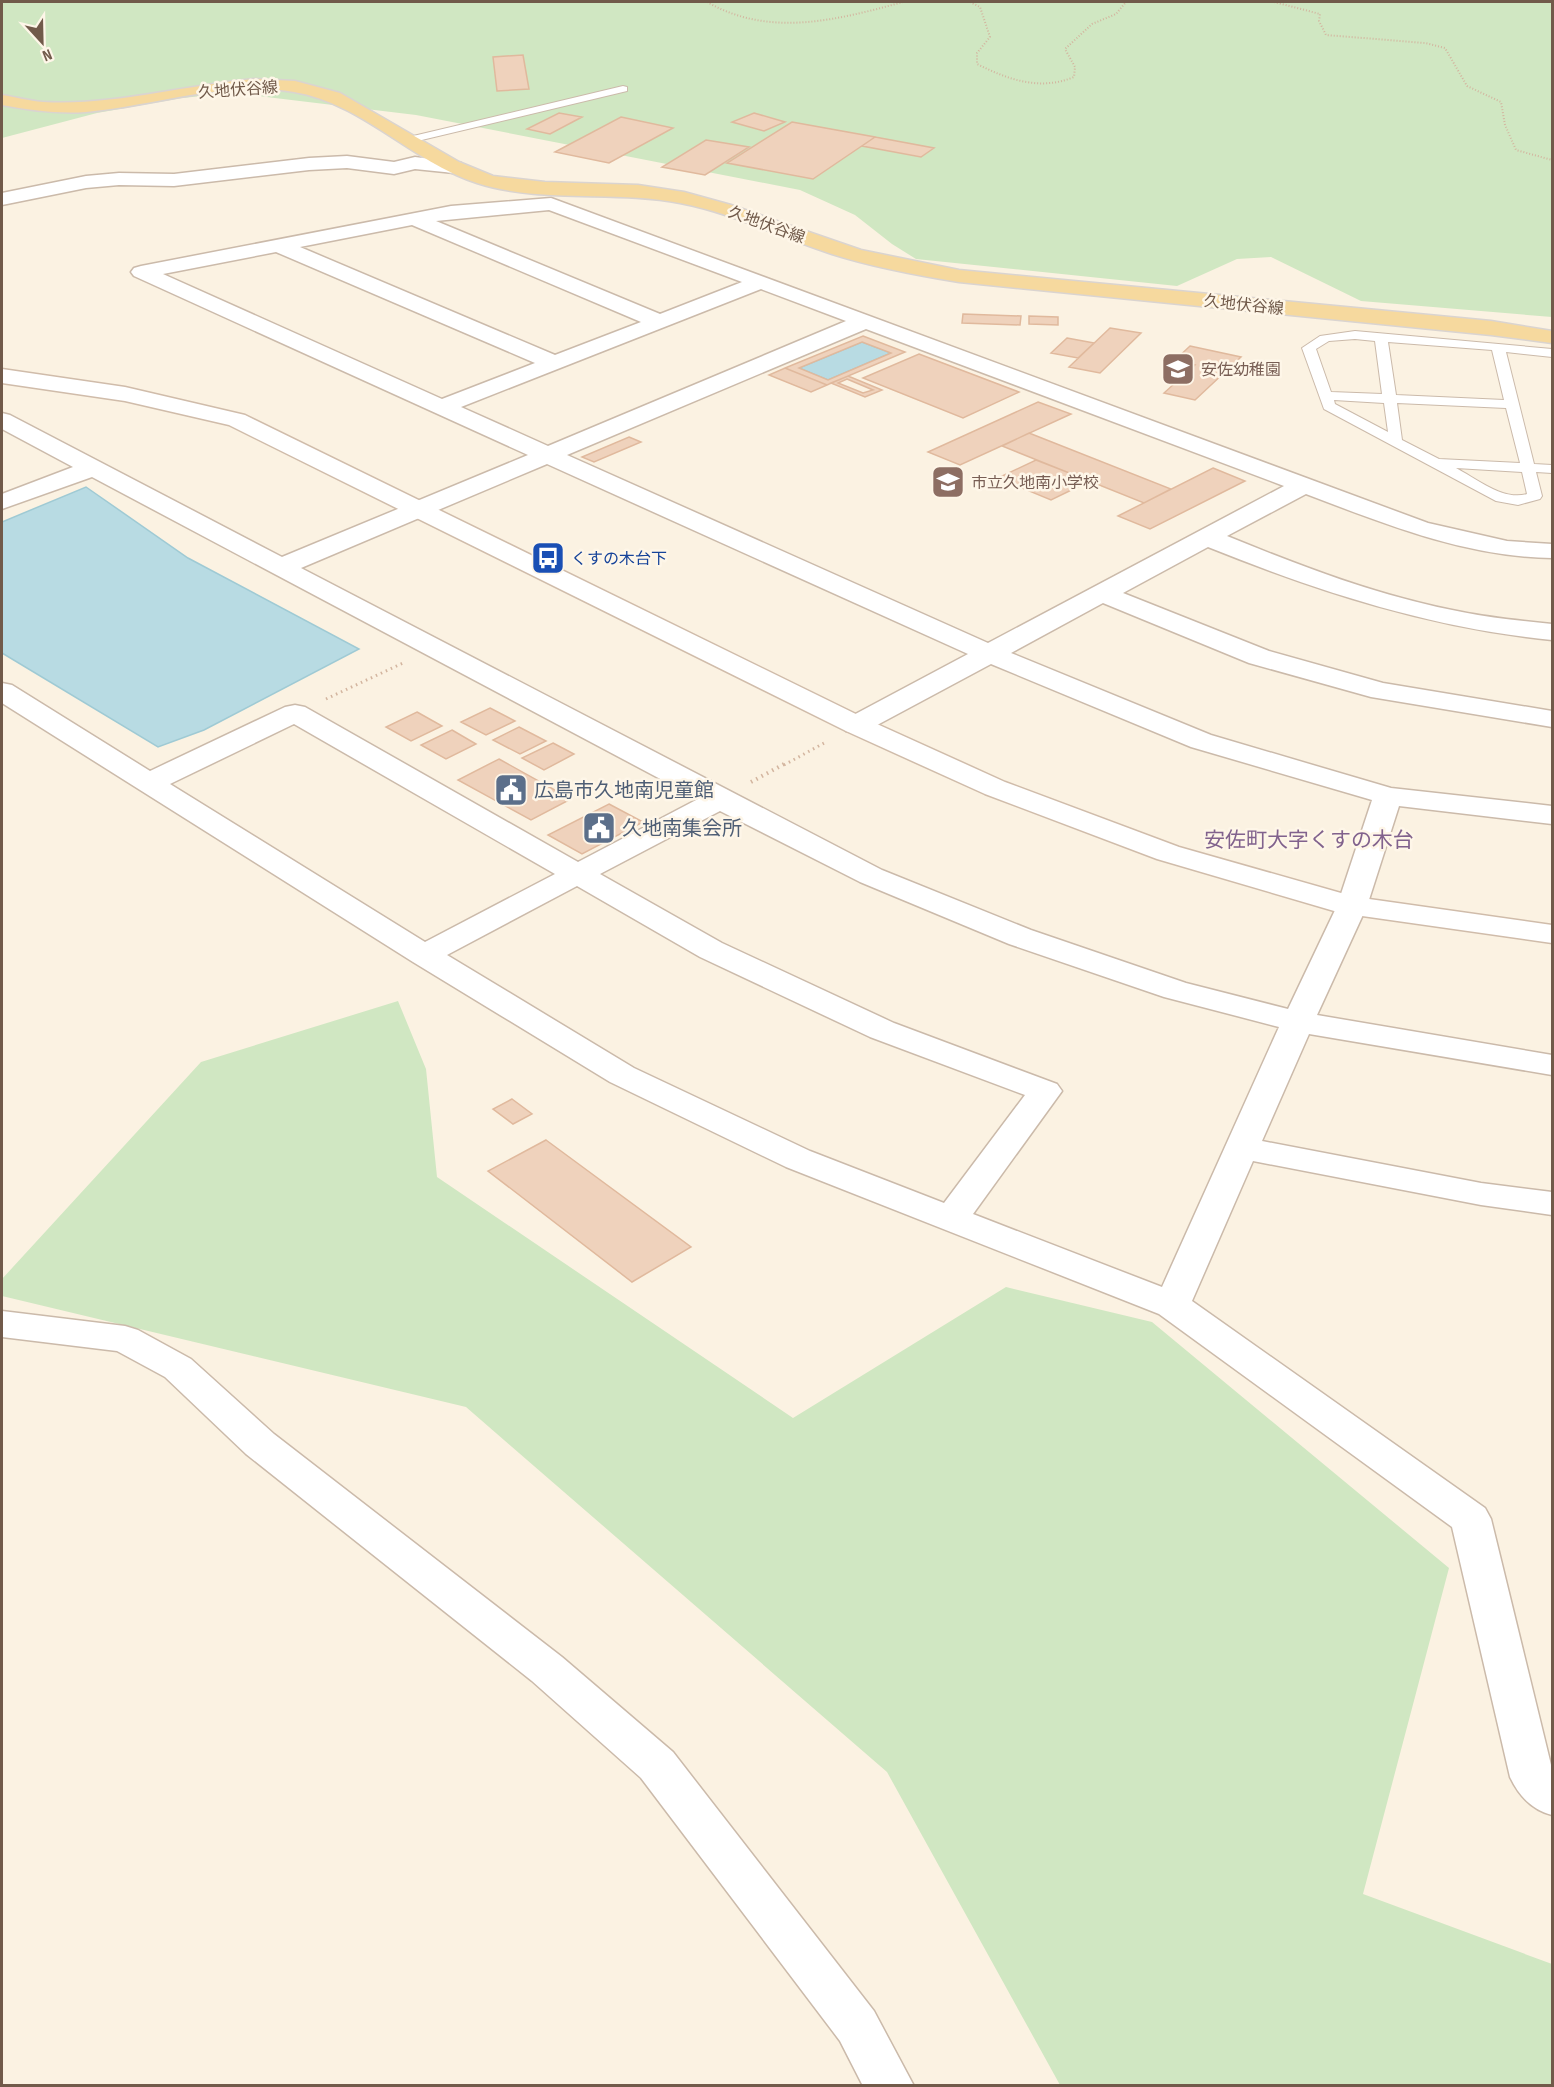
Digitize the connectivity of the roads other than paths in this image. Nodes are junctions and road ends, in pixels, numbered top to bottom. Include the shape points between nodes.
1 (622, 89) dead end
2 (2, 100) edge
3 (410, 140) junction
4 (454, 167) junction
5 (2, 199) edge
6 (414, 219) junction
7 (279, 246) junction
8 (761, 282) junction
9 (867, 321) junction
10 (660, 322) junction
11 (1381, 337) junction
12 (1552, 337) edge
13 (1498, 347) junction
14 (1552, 353) edge
15 (555, 363) junction
16 (5, 380) edge
17 (1326, 396) junction
18 (1390, 399) junction
19 (1513, 404) junction
20 (442, 407) junction
21 (2, 420) edge
22 (1396, 443) junction
23 (546, 454) junction
24 (1434, 463) junction
25 (93, 468) junction
26 (1528, 468) junction
27 (1552, 469) edge
28 (1304, 485) junction
29 (2, 502) edge
30 (419, 508) junction
31 (1206, 537) junction
32 (1552, 550) edge
33 (283, 566) junction
34 (1101, 593) junction
35 (1552, 632) edge
36 (988, 653) junction
37 (2, 691) edge
38 (1552, 719) edge
39 (845, 732) junction
40 (148, 783) junction
41 (732, 793) junction
42 (1388, 795) junction
43 (1552, 815) edge
44 (579, 874) junction
45 (1352, 906) junction
46 (1552, 934) edge
47 (424, 955) junction
48 (1298, 1022) junction
49 (1552, 1065) edge
50 (1242, 1148) junction
51 (1552, 1204) edge
52 (952, 1218) junction
53 (1172, 1305) junction
54 (2, 1324) edge
55 (1552, 1797) edge
56 (889, 2085) edge

1 - 3 lane
2 - 3 main road, 久地伏谷線 via 65,106 231,87 291,86 334,97
3 - 4 main road, 久地伏谷線
4 - 5 street via 415,163 394,168 347,162 309,164 174,180 86,182
4 - 12 main road, 久地伏谷線 via 498,183 644,191 681,197 729,209 839,250 959,276
6 - 7 street
6 - 8 street via 551,204
6 - 10 street
7 - 15 street
7 - 20 street via 141,272
8 - 9 street
8 - 10 street
9 - 23 street
9 - 28 street
10 - 15 street
11 - 13 lane
11 - 17 lane via 1332,336 1317,340 1309,348
11 - 18 lane
13 - 14 lane
13 - 19 lane
15 - 20 street
16 - 30 street via 125,394 237,420
17 - 18 lane
17 - 22 lane via 1329,406 1339,413
18 - 19 lane
18 - 22 lane
19 - 26 lane
20 - 23 street
21 - 25 street
22 - 24 lane
23 - 30 street
23 - 36 street
24 - 26 lane
24 - 26 lane via 1501,498 1518,501 1535,496
25 - 29 street
25 - 33 street
26 - 27 lane
28 - 31 street
28 - 32 street via 1420,528 1507,549
30 - 33 street
30 - 39 street
31 - 34 street
31 - 35 street via 1306,578 1412,610
33 - 41 street
34 - 36 street
34 - 38 street via 1259,657 1381,691
36 - 39 street
36 - 42 street via 1201,741
37 - 40 street
39 - 45 street via 1168,853
40 - 44 street via 295,713
40 - 47 street
41 - 44 street
41 - 48 street via 871,876 1020,937 1175,990
42 - 43 street
42 - 45 street
44 - 47 street
44 - 52 street via 711,950 882,1030 1045,1091
45 - 46 street
45 - 48 street
47 - 52 street via 622,1075 798,1159
48 - 49 street
48 - 50 street
50 - 51 street
50 - 53 street
52 - 53 street
53 - 55 street via 1471,1519 1532,1777
54 - 56 street via 125,1339 178,1368 260,1444 547,1669 657,1765 857,2026

